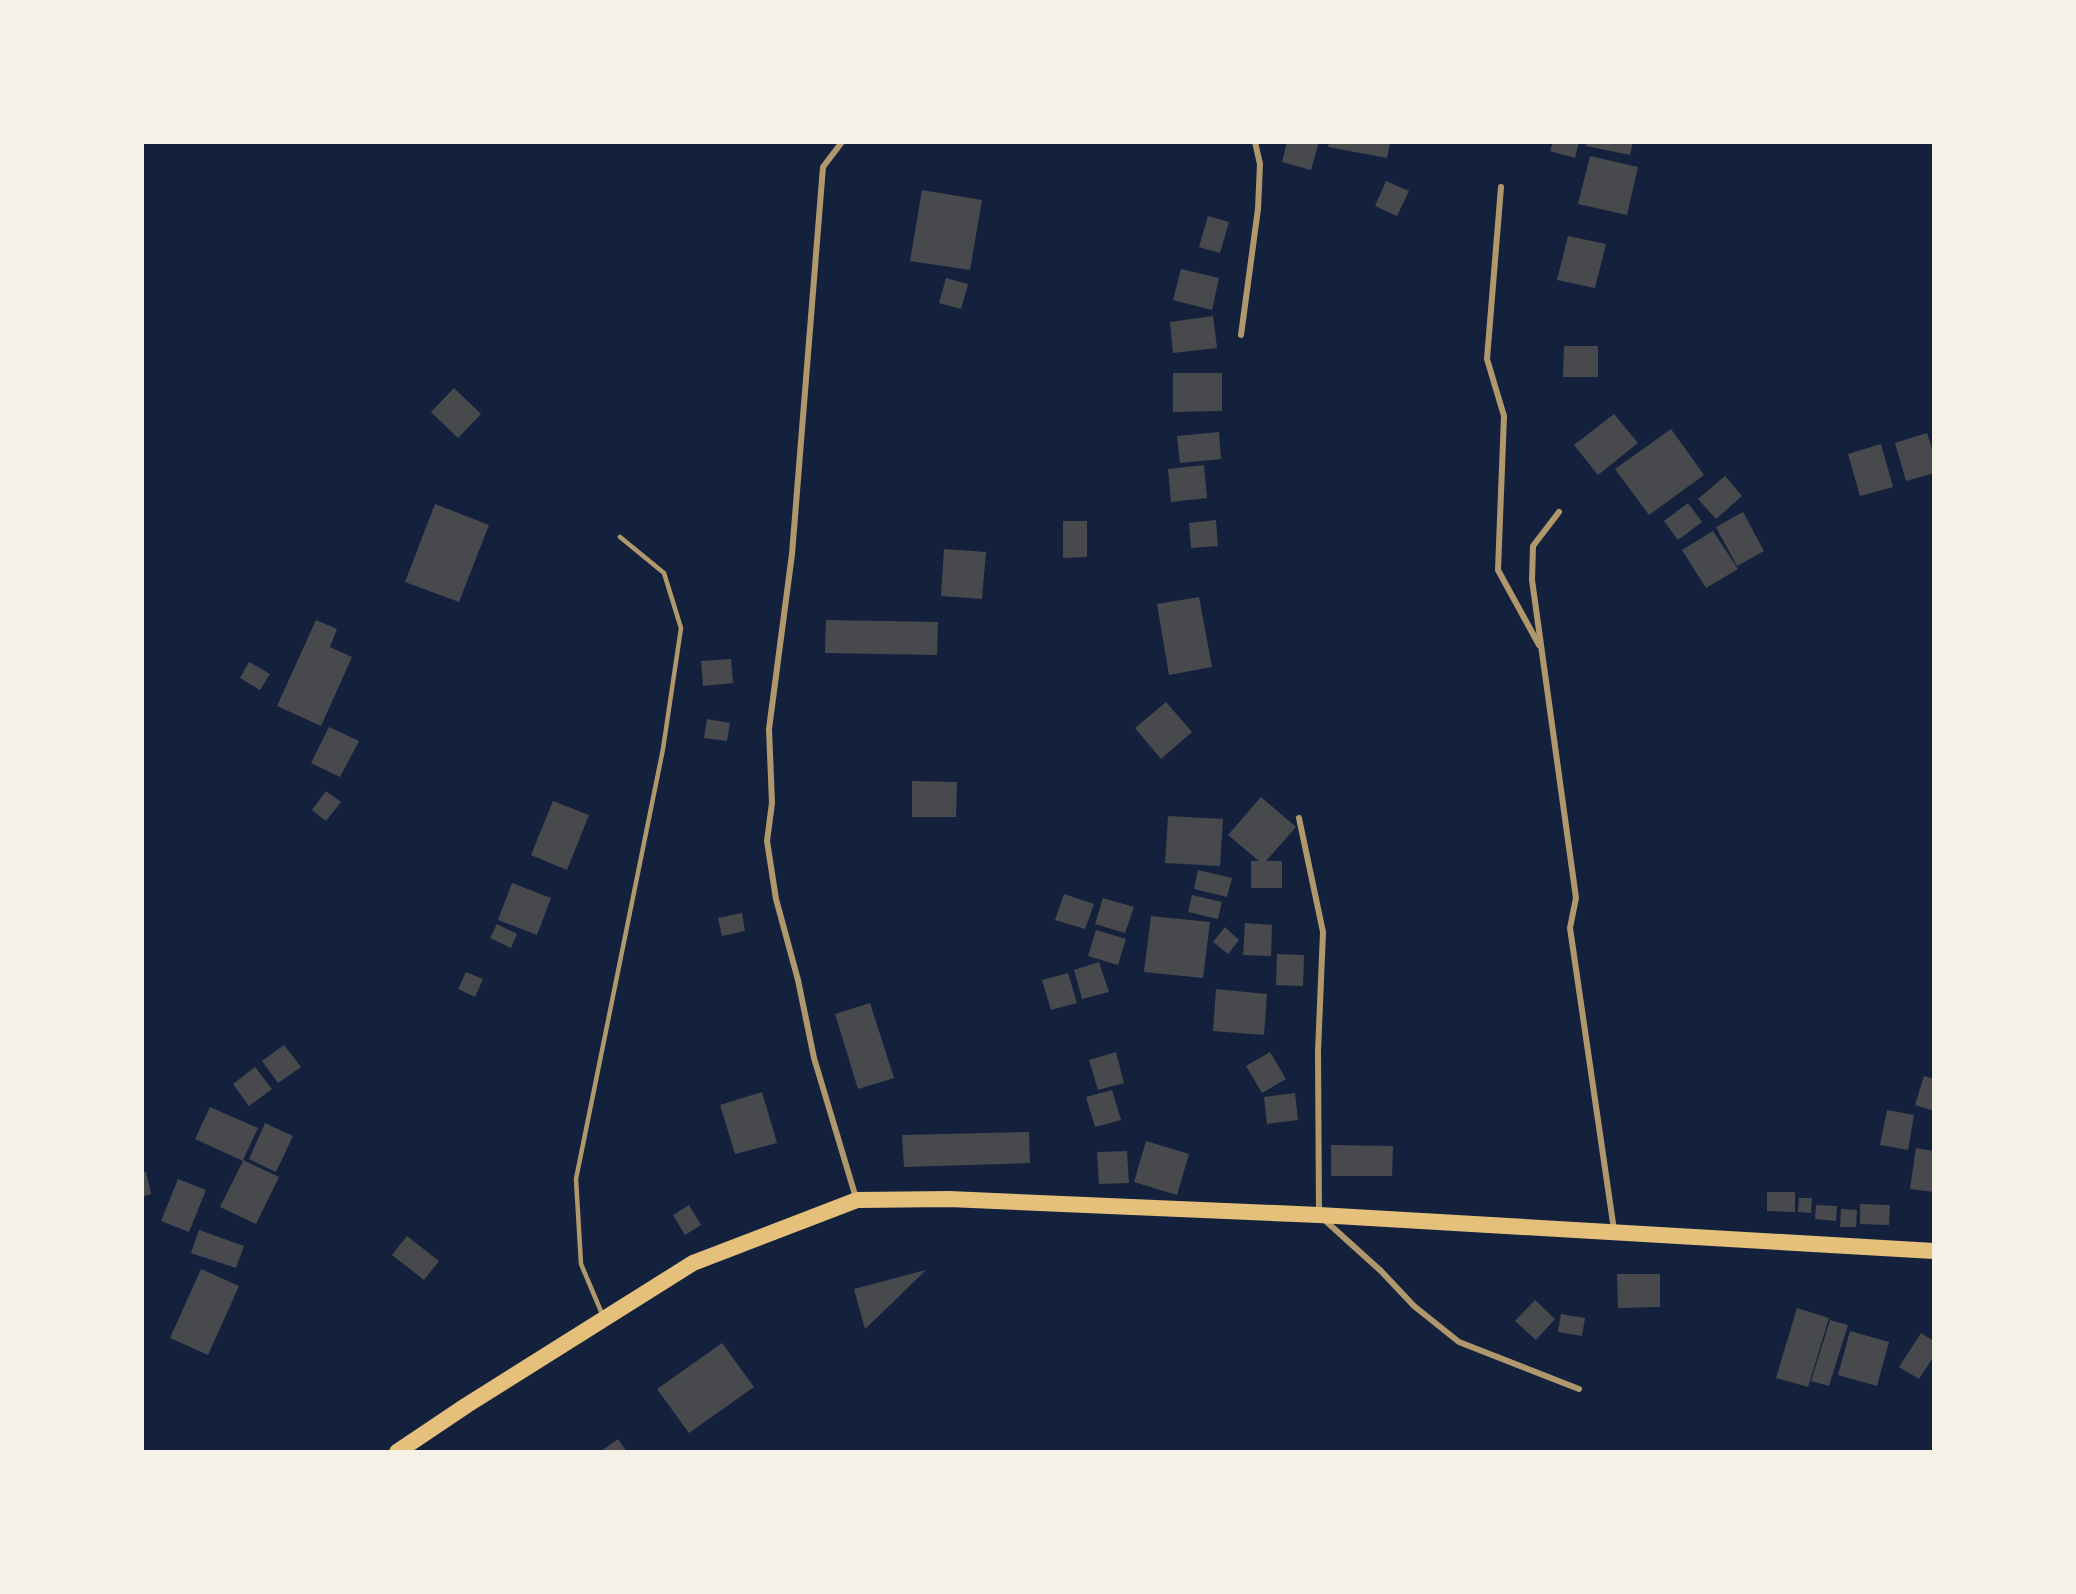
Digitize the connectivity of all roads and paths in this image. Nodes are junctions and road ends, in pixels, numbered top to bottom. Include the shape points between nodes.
1 (842, 142) edge
2 (1255, 142) edge
3 (1500, 187) dead end
4 (1241, 335) dead end
5 (1559, 512) dead end
6 (620, 537) dead end
7 (1542, 651) junction
8 (1299, 818) dead end
9 (857, 1200) junction
10 (1319, 1215) junction
11 (1615, 1233) junction
12 (1934, 1251) edge
13 (603, 1319) junction
14 (1579, 1389) dead end
15 (397, 1452) edge

1 - 9 street via 823,167 792,554 769,729 772,803 767,841 776,899 814,1058
2 - 4 street via 1260,164 1257,209
3 - 7 street via 1486,359 1504,416 1498,570
5 - 7 street via 1533,546 1532,580
6 - 13 lane via 664,573 681,628 663,748 576,1179 581,1263
7 - 11 street via 1576,898 1570,928
8 - 10 street via 1323,932 1318,1052
9 - 10 highway via 949,1199
9 - 13 highway via 693,1263
10 - 11 highway
10 - 14 street via 1414,1306 1458,1342
11 - 12 highway
13 - 15 highway

